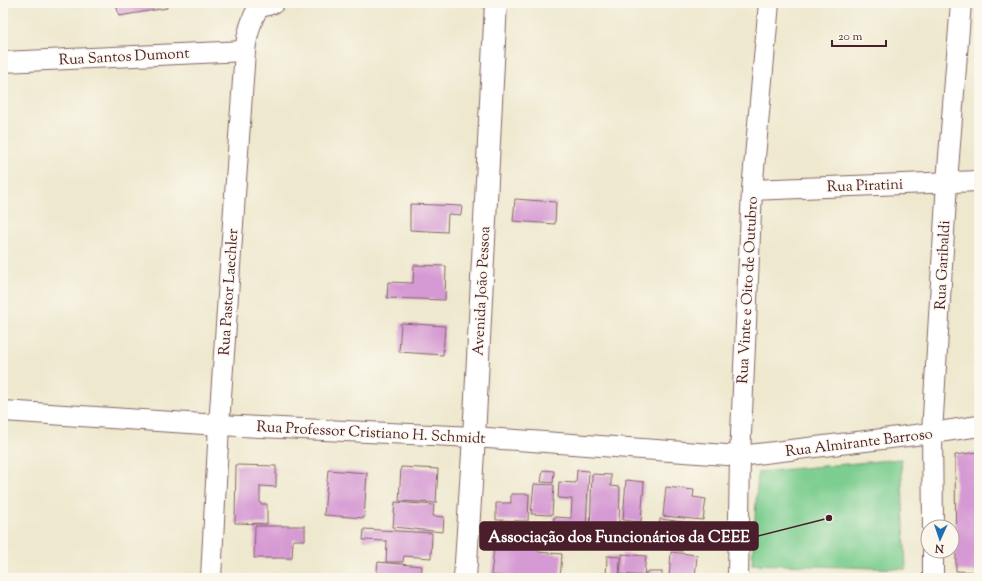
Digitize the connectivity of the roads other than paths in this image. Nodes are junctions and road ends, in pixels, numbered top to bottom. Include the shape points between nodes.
1 (496, 3) edge
2 (769, 3) edge
3 (961, 3) edge
4 (266, 5) edge
5 (245, 51) junction
6 (3, 62) edge
7 (979, 181) edge
8 (947, 182) junction
9 (752, 190) junction
10 (3, 411) edge
11 (219, 425) junction
12 (979, 426) edge
13 (932, 433) junction
14 (474, 437) junction
15 (740, 456) junction
16 (933, 519) edge
17 (933, 559) edge
18 (211, 578) edge
19 (465, 578) edge
20 (738, 578) edge
21 (933, 578) edge

1 - 14 street, Avenida João Pessoa
2 - 9 street, Rua Vinte e Oito de Outubro
3 - 8 street, Rua Garibaldi
4 - 5 street, Rua Pastor Laechler via 252,18
5 - 6 street, Rua Santos Dumont
5 - 11 street, Rua Pastor Laechler
7 - 8 street, Rua Piratini
8 - 9 street, Rua Piratini
8 - 13 street, Rua Garibaldi
9 - 15 street, Rua Vinte e Oito de Outubro
10 - 11 street, Rua Professor Cristiano H. Schmidt
11 - 14 street, Rua Professor Cristiano H. Schmidt
11 - 18 street, Rua Pastor Laechler
12 - 13 street, Rua Almirante Barroso
13 - 15 street, Rua Almirante Barroso
13 - 16 street, Rua Garibaldi
14 - 15 street, Rua Professor Cristiano H. Schmidt
14 - 19 street, Avenida João Pessoa
15 - 20 street, Rua Vinte e Oito de Outubro
17 - 21 street

